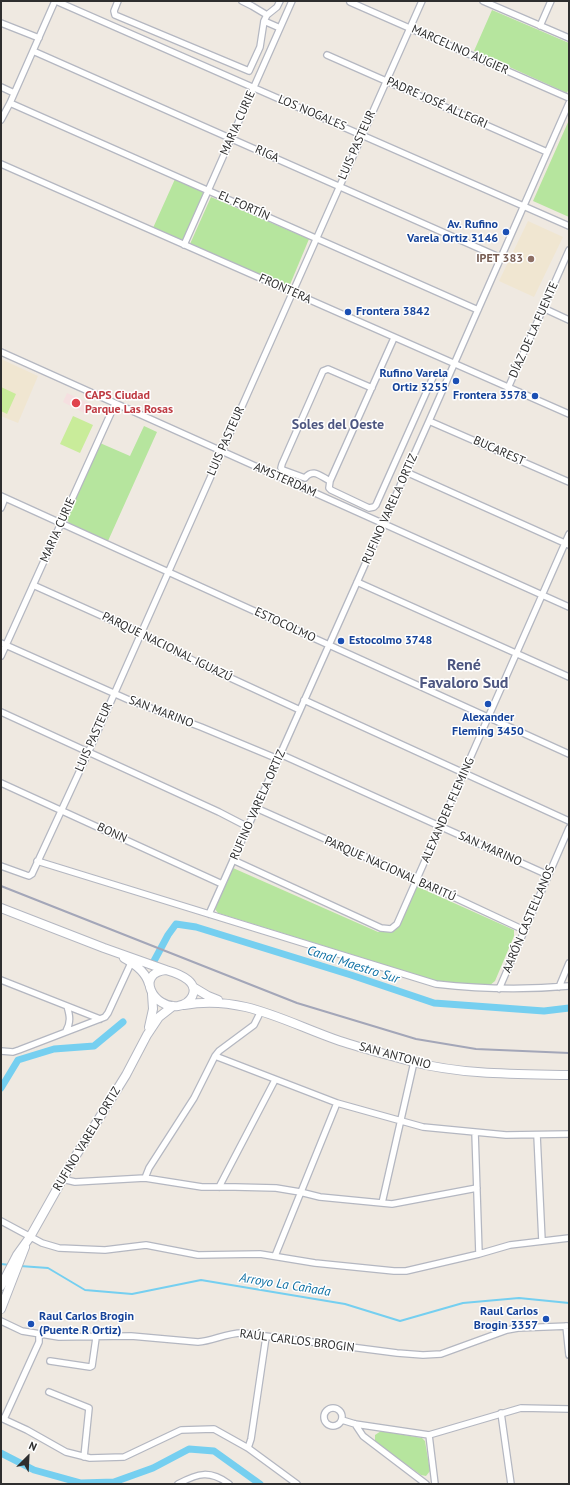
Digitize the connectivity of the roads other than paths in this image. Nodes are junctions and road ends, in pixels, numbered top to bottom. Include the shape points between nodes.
1 (56, 1) edge
2 (118, 1) edge
3 (242, 1) edge
4 (280, 1) edge
5 (292, 1) edge
6 (422, 1) edge
7 (551, 1) edge
8 (350, 2) dead end
9 (486, 2) edge
10 (267, 15) junction
11 (264, 21) junction
12 (1, 23) edge
13 (540, 26) junction
14 (280, 28) junction
15 (410, 28) junction
16 (39, 38) junction
17 (569, 38) edge
18 (33, 51) junction
19 (327, 54) dead end
20 (386, 80) junction
21 (1, 86) edge
22 (254, 88) junction
23 (14, 93) junction
24 (569, 98) edge
25 (10, 103) junction
26 (569, 103) edge
27 (1, 120) edge
28 (362, 135) junction
29 (231, 139) junction
30 (548, 152) junction
31 (1, 164) edge
32 (339, 186) junction
33 (208, 190) junction
34 (524, 206) junction
35 (569, 226) edge
36 (316, 238) junction
37 (184, 245) junction
38 (569, 250) edge
39 (501, 258) junction
40 (292, 292) junction
41 (543, 308) junction
42 (478, 310) junction
43 (569, 320) edge
44 (394, 338) junction
45 (1, 352) edge
46 (454, 364) junction
47 (434, 375) dead end
48 (372, 388) junction
49 (508, 388) junction
50 (115, 404) junction
51 (569, 414) edge
52 (429, 421) junction
53 (221, 451) junction
54 (406, 472) junction
55 (330, 481) junction
56 (569, 482) edge
57 (3, 497) edge
58 (1, 508) edge
59 (61, 524) junction
60 (383, 524) junction
61 (569, 534) edge
62 (567, 544) edge
63 (168, 572) junction
64 (357, 582) junction
65 (33, 585) junction
66 (542, 595) junction
67 (569, 607) edge
68 (140, 633) junction
69 (3, 644) edge
70 (328, 645) junction
71 (516, 654) junction
72 (1, 656) edge
73 (569, 677) edge
74 (113, 693) junction
75 (304, 700) junction
76 (300, 710) junction
77 (1, 712) edge
78 (488, 718) junction
79 (88, 752) junction
80 (569, 754) edge
81 (279, 757) junction
82 (464, 773) junction
83 (1, 783) edge
84 (256, 808) junction
85 (61, 810) junction
86 (569, 821) edge
87 (248, 827) junction
88 (440, 827) junction
89 (569, 828) edge
90 (233, 860) junction
91 (38, 861) junction
92 (1, 866) edge
93 (548, 875) junction
94 (416, 880) junction
95 (222, 884) junction
96 (1, 908) edge
97 (209, 914) junction
98 (524, 930) junction
99 (104, 948) junction
100 (131, 963) junction
101 (569, 963) edge
102 (166, 970) junction
103 (1, 980) edge
104 (149, 984) junction
105 (569, 986) edge
106 (193, 987) junction
107 (559, 987) junction
108 (499, 989) junction
109 (152, 994) junction
110 (228, 1003) junction
111 (184, 1005) junction
112 (67, 1006) junction
113 (173, 1006) junction
114 (261, 1011) junction
115 (100, 1019) junction
116 (66, 1031) junction
117 (147, 1035) junction
118 (1, 1050) edge
119 (214, 1056) junction
120 (414, 1062) junction
121 (569, 1075) edge
122 (275, 1080) junction
123 (337, 1103) junction
124 (401, 1120) junction
125 (475, 1132) junction
126 (569, 1134) edge
127 (537, 1135) junction
128 (145, 1178) junction
129 (62, 1179) junction
130 (219, 1187) junction
131 (477, 1188) junction
132 (300, 1192) junction
133 (382, 1203) junction
134 (1, 1221) edge
135 (569, 1238) edge
136 (28, 1240) junction
137 (542, 1241) junction
138 (479, 1254) junction
139 (275, 1256) junction
140 (10, 1276) junction
141 (1, 1286) edge
142 (1, 1309) edge
143 (1, 1321) edge
144 (568, 1326) edge
145 (39, 1334) junction
146 (266, 1337) junction
147 (96, 1338) junction
148 (569, 1355) edge
149 (50, 1361) dead end
150 (49, 1392) dead end
151 (569, 1409) edge
152 (501, 1413) junction
153 (2, 1419) edge
154 (342, 1420) dead end
155 (355, 1424) junction
156 (429, 1436) junction
157 (248, 1448) junction
158 (84, 1457) junction
159 (178, 1484) edge
160 (229, 1484) edge
161 (297, 1484) edge
162 (426, 1484) edge
163 (435, 1484) edge
164 (510, 1484) edge

1 - 16 street
1 - 22 street, LOS NOGALES
2 - 11 street via 115,15 249,71 260,47
3 - 10 street
4 - 10 street via 277,8
5 - 14 street, MARIA CURIE
6 - 15 street, LUIS PASTEUR
7 - 13 street
8 - 15 street, MARCELINO AUGIER
9 - 13 street
10 - 11 street
11 - 14 street
12 - 16 street
13 - 17 street
14 - 22 street, MARIA CURIE
15 - 20 street, LUIS PASTEUR
15 - 24 street, MARCELINO AUGIER
16 - 18 street
18 - 23 street
18 - 29 street, RIGA
19 - 20 street, PADRE JOSÉ ALLEGRI
20 - 28 street, LUIS PASTEUR
20 - 30 street, PADRE JOSÉ ALLEGRI
21 - 23 street
22 - 28 street, LOS NOGALES
22 - 29 street, MARIA CURIE
23 - 25 street
25 - 27 street
25 - 33 street, EL FORTÍN
26 - 30 street, RUFINO VARELA ORTIZ
28 - 32 street, LUIS PASTEUR
28 - 34 street, LOS NOGALES
29 - 32 street, RIGA
29 - 33 street, MARIA CURIE
30 - 34 street, RUFINO VARELA ORTIZ
31 - 37 street, FRONTERA
32 - 36 street, LUIS PASTEUR
32 - 39 street, RIGA
33 - 36 street, EL FORTÍN
33 - 37 street, MARIA CURIE
34 - 35 street, LOS NOGALES
34 - 39 street, RUFINO VARELA ORTIZ
36 - 40 street, LUIS PASTEUR
36 - 42 street, EL FORTÍN
37 - 40 street, FRONTERA
38 - 41 street, DÍAZ DE LA FUENTE
39 - 42 street, RUFINO VARELA ORTIZ
40 - 44 street, FRONTERA
40 - 53 street, LUIS PASTEUR
41 - 43 street
41 - 49 street, DÍAZ DE LA FUENTE
42 - 46 street, RUFINO VARELA ORTIZ
44 - 46 street, FRONTERA
44 - 48 street
45 - 50 street, AMSTERDAM
46 - 49 street, FRONTERA
46 - 52 street, RUFINO VARELA ORTIZ
47 - 55 street via 376,505 369,508 331,490
48 - 55 street
48 - 55 street via 328,369 323,371 281,468 302,478 313,473
49 - 51 street, FRONTERA
50 - 53 street, AMSTERDAM
50 - 59 street, MARIA CURIE
52 - 54 street, RUFINO VARELA ORTIZ
52 - 56 street, BUCAREST
53 - 60 street, AMSTERDAM
53 - 63 street, LUIS PASTEUR
54 - 60 street, RUFINO VARELA ORTIZ
54 - 62 street
57 - 58 street
57 - 59 street, ESTOCOLMO
59 - 63 street, ESTOCOLMO
59 - 65 street, MARIA CURIE
60 - 64 street, RUFINO VARELA ORTIZ
60 - 66 street, AMSTERDAM
61 - 62 street, ALEXANDER FLEMING
62 - 66 street, ALEXANDER FLEMING
63 - 68 street, LUIS PASTEUR
63 - 70 street, ESTOCOLMO
64 - 70 street, RUFINO VARELA ORTIZ
64 - 71 street
65 - 68 street, PARQUE NACIONAL IGUAZÚ
65 - 69 street, MARIA CURIE
66 - 67 street, AMSTERDAM
66 - 71 street, ALEXANDER FLEMING
68 - 74 street, LUIS PASTEUR
68 - 76 street, PARQUE NACIONAL IGUAZÚ
69 - 72 street, MARIA CURIE
69 - 74 street, SAN MARINO
70 - 75 street, RUFINO VARELA ORTIZ
70 - 78 street, ESTOCOLMO
71 - 73 street
71 - 78 street, ALEXANDER FLEMING
74 - 79 street, LUIS PASTEUR
74 - 81 street, SAN MARINO
75 - 76 street, RUFINO VARELA ORTIZ
75 - 82 street
76 - 81 street, RUFINO VARELA ORTIZ
77 - 79 street
78 - 80 street, ESTOCOLMO
78 - 82 street, ALEXANDER FLEMING
79 - 85 street, LUIS PASTEUR
79 - 87 street
81 - 84 street, RUFINO VARELA ORTIZ
81 - 88 street, SAN MARINO
82 - 86 street
82 - 88 street, ALEXANDER FLEMING
83 - 85 street, BONN
84 - 87 street, RUFINO VARELA ORTIZ
84 - 94 street, PARQUE NACIONAL BARITÚ
85 - 91 street, LUIS PASTEUR
85 - 95 street, BONN
87 - 90 street, RUFINO VARELA ORTIZ
88 - 93 street, SAN MARINO
88 - 94 street, ALEXANDER FLEMING
89 - 93 street, AARÓN CASTELLANOS
90 - 94 street, ALEXANDER FLEMING via 381,928 391,929 397,924
90 - 95 street, RUFINO VARELA ORTIZ
91 - 92 street, LUIS PASTEUR via 29,876
91 - 97 street
93 - 98 street, AARÓN CASTELLANOS
94 - 98 street, PARQUE NACIONAL BARITÚ
95 - 97 street, RUFINO VARELA ORTIZ
96 - 99 main road
97 - 108 street via 436,984
98 - 108 street, AARÓN CASTELLANOS
99 - 100 main road
99 - 102 main road
100 - 104 main road via 143,972
100 - 115 street via 108,1013
101 - 107 street
102 - 104 main road via 155,972
102 - 106 main road via 183,977
103 - 112 street
104 - 109 main road
105 - 107 street
106 - 110 main road, SAN ANTONIO
106 - 111 main road via 190,1001
107 - 108 street
109 - 113 main road via 158,1001
109 - 117 main road, RUFINO VARELA ORTIZ via 153,1009
110 - 111 main road, SAN ANTONIO via 203,1002
110 - 114 main road, SAN ANTONIO
111 - 113 main road
112 - 115 street
112 - 116 street via 70,1022
113 - 117 main road, RUFINO VARELA ORTIZ via 159,1017
114 - 119 street via 254,1025
114 - 120 main road, SAN ANTONIO via 341,1042
115 - 116 street
116 - 118 street via 20,1050
117 - 129 main road, RUFINO VARELA ORTIZ via 126,1075
119 - 122 street
119 - 128 street via 194,1098
120 - 121 main road, SAN ANTONIO via 484,1073
120 - 124 street
122 - 123 street
122 - 130 street
123 - 124 street
123 - 132 street
124 - 125 street via 423,1127
124 - 133 street
125 - 127 street
125 - 131 street
126 - 127 street
127 - 137 street
128 - 129 street via 75,1182
128 - 130 street via 202,1187
129 - 136 main road, RUFINO VARELA ORTIZ
130 - 132 street via 254,1187
131 - 133 street via 401,1204
131 - 138 street
132 - 133 street via 320,1197
132 - 139 street
134 - 136 street
135 - 137 street
136 - 139 street via 59,1248 105,1250 146,1245 198,1255
136 - 140 main road, RUFINO VARELA ORTIZ
137 - 138 street via 510,1245
138 - 139 street via 394,1271
140 - 141 main road
140 - 142 main road
143 - 145 street, RAÚL CARLOS BROGIN via 22,1331
144 - 146 street, RAÚL CARLOS BROGIN via 507,1330 434,1355
144 - 148 street
145 - 147 street, RAÚL CARLOS BROGIN
145 - 153 street via 39,1342
146 - 147 street, RAÚL CARLOS BROGIN via 236,1333 198,1342 131,1336
146 - 157 street
147 - 149 street via 92,1366
150 - 158 street via 89,1408
151 - 152 street via 525,1408
152 - 156 street
152 - 164 street
153 - 158 street via 66,1452
154 - 155 street
155 - 156 street
155 - 162 street via 362,1436
156 - 163 street
157 - 158 street via 214,1429 187,1429 175,1432 124,1457
157 - 161 street
159 - 160 street via 191,1477 208,1474

